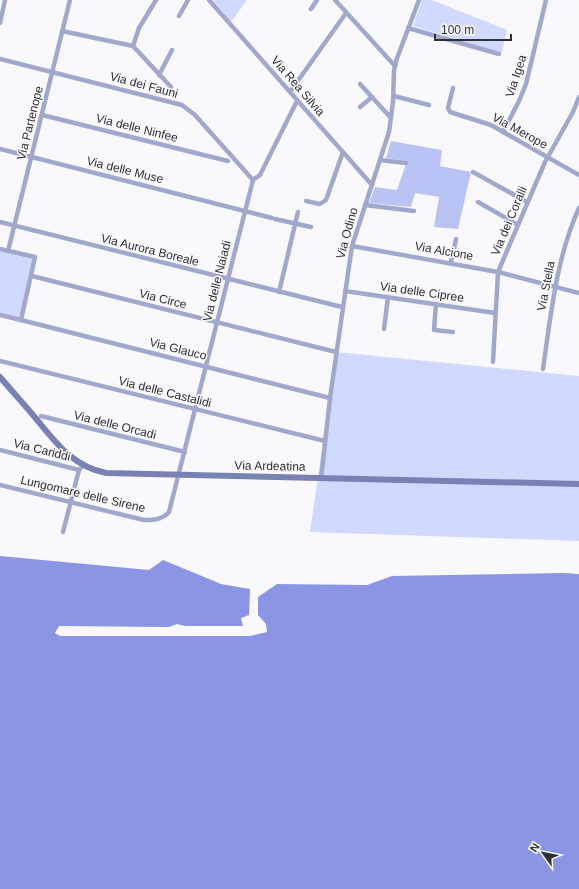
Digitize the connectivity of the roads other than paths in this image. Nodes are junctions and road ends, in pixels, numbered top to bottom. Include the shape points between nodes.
1 (5, 0) edge
2 (70, 0) edge
3 (156, 0) edge
4 (188, 0) edge
5 (209, 0) edge
6 (317, 0) edge
7 (335, 0) edge
8 (419, 0) edge
9 (546, 0) edge
10 (310, 10) dead end
11 (346, 13) junction
12 (179, 16) dead end
13 (0, 23) edge
14 (408, 28) junction
15 (62, 31) junction
16 (133, 46) junction
17 (172, 50) dead end
18 (499, 54) dead end
19 (0, 59) edge
20 (395, 66) junction
21 (53, 72) junction
22 (159, 74) junction
23 (360, 84) dead end
24 (171, 87) dead end
25 (452, 88) dead end
26 (290, 92) junction
27 (394, 96) junction
28 (372, 97) junction
29 (579, 97) edge
30 (297, 101) junction
31 (429, 105) dead end
32 (360, 107) dead end
33 (42, 114) junction
34 (391, 118) junction
35 (503, 132) junction
36 (0, 149) edge
37 (343, 152) junction
38 (31, 157) junction
39 (547, 157) junction
40 (380, 160) junction
41 (228, 161) dead end
42 (406, 163) dead end
43 (473, 172) dead end
44 (579, 175) edge
45 (253, 180) junction
46 (372, 185) junction
47 (306, 201) dead end
48 (478, 202) dead end
49 (527, 202) junction
50 (365, 205) junction
51 (579, 208) edge
52 (244, 211) junction
53 (414, 211) dead end
54 (298, 212) dead end
55 (0, 222) edge
56 (295, 224) junction
57 (518, 225) junction
58 (14, 226) junction
59 (311, 228) dead end
60 (456, 239) dead end
61 (352, 246) junction
62 (0, 249) edge
63 (8, 251) junction
64 (451, 262) junction
65 (498, 272) junction
66 (32, 276) junction
67 (228, 280) junction
68 (555, 286) junction
69 (345, 291) junction
70 (279, 292) junction
71 (579, 293) edge
72 (388, 297) junction
73 (436, 304) junction
74 (342, 307) junction
75 (496, 313) junction
76 (0, 315) edge
77 (21, 320) junction
78 (217, 323) junction
79 (384, 329) dead end
80 (454, 332) dead end
81 (336, 352) junction
82 (0, 360) edge
83 (493, 362) dead end
84 (206, 367) junction
85 (544, 369) dead end
86 (0, 377) edge
87 (330, 398) junction
88 (195, 410) junction
89 (41, 416) dead end
90 (325, 441) junction
91 (0, 450) edge
92 (185, 452) junction
93 (82, 468) junction
94 (179, 475) junction
95 (321, 479) junction
96 (579, 484) edge
97 (0, 485) edge
98 (70, 503) junction
99 (62, 532) dead end

1 - 13 street
2 - 15 street, Via Partenope
3 - 16 street via 139,28
4 - 12 street
5 - 26 street, Via Rea Silvia
6 - 10 street
7 - 11 street
8 - 14 street, Via Odino
9 - 35 street, Via Igea via 526,84
11 - 20 street
11 - 26 street
14 - 18 street
14 - 20 street, Via Odino
15 - 16 street
15 - 21 street, Via Partenope
16 - 22 street
17 - 22 street
19 - 21 street, Via dei Fauni
20 - 27 street, Via Odino
21 - 33 street, Via Partenope
21 - 45 street, Via dei Fauni via 184,107 195,114
22 - 24 street
23 - 28 street
25 - 35 street, Via Merope via 448,108 450,112 488,123
26 - 30 street, Via Rea Silvia
27 - 31 street
27 - 34 street, Via Odino
28 - 32 street
28 - 34 street
29 - 39 street, Via dei Coralli
30 - 37 street, Via Rea Silvia
30 - 45 street, Via delle Naiadi via 260,175
33 - 38 street, Via Partenope
33 - 41 street, Via delle Ninfee
34 - 40 street, Via Odino
35 - 39 street, Via Merope
36 - 38 street, Via delle Muse
37 - 46 street, Via Rea Silvia
37 - 47 street via 326,200 320,204
38 - 52 street, Via delle Muse
38 - 58 street, Via Partenope
39 - 44 street, Via Merope
39 - 49 street, Via dei Coralli
40 - 42 street
40 - 46 street, Via Odino
43 - 49 street
45 - 52 street, Via delle Naiadi
46 - 50 street, Via Odino
48 - 57 street
49 - 57 street, Via dei Coralli
50 - 53 street, Via Odino
50 - 61 street, Via Odino
51 - 68 street, Via Stella via 567,238
52 - 56 street, Via delle Muse
52 - 67 street, Via delle Naiadi
54 - 56 street
55 - 58 street, Via Aurora Boreale
56 - 59 street, Via delle Muse
56 - 70 street
57 - 65 street, Via dei Coralli
58 - 63 street, Via Partenope
58 - 67 street, Via Aurora Boreale
60 - 64 street
61 - 64 street, Via Alcione
61 - 69 street, Via Odino
62 - 63 street
63 - 66 street via 36,258
64 - 65 street, Via Alcione
65 - 68 street, Via Alcione
65 - 75 street, Via dei Coralli
66 - 77 street
66 - 78 street, Via Circe
67 - 70 street, Via Aurora Boreale
67 - 78 street, Via delle Naiadi
68 - 71 street, Via Alcione
68 - 85 street, Via Stella
69 - 72 street, Via delle Cipree
69 - 74 street, Via Odino
70 - 74 street, Via Aurora Boreale
72 - 73 street, Via delle Cipree
72 - 79 street
73 - 75 street, Via delle Cipree
73 - 80 street via 434,330
74 - 81 street, Via Odino
75 - 83 street, Via dei Coralli
76 - 77 street, Via Glauco
77 - 84 street, Via Glauco
78 - 81 street, Via Circe
78 - 84 street, Via delle Naiadi
81 - 87 street, Via Odino
82 - 88 street, Via delle Castalidi
84 - 87 street, Via Glauco
84 - 88 street, Via delle Naiadi
86 - 93 main road, Via Ardeatina via 62,449
87 - 90 street, Via Odino
88 - 90 street, Via delle Castalidi
88 - 92 street, Via delle Naiadi
89 - 92 street, Via delle Orcadi
90 - 95 street, Via Odino
91 - 93 street, Via Cariddi
92 - 94 street, Via delle Naiadi
93 - 94 main road, Via Ardeatina via 110,474
93 - 98 street
94 - 95 main road, Via Ardeatina
94 - 98 street, Lungomare delle Sirene via 170,510 159,519 141,520
95 - 96 main road, Via Ardeatina
97 - 98 street, Lungomare delle Sirene
98 - 99 street

